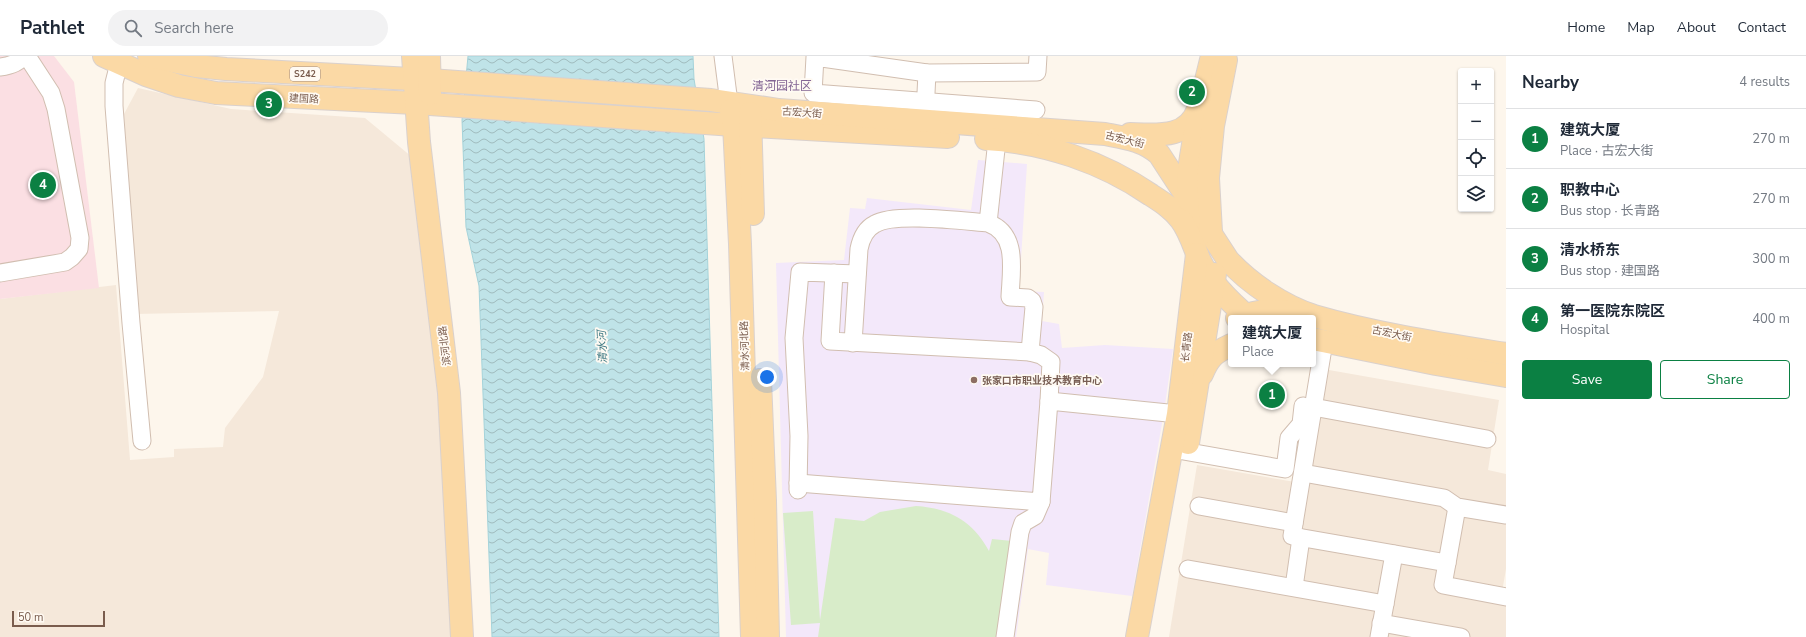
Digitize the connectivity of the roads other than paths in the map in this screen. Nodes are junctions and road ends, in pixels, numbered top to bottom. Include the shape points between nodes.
1 (23, 56) edge
2 (27, 56) edge
3 (149, 56) edge
4 (413, 56) edge
5 (429, 56) edge
6 (724, 56) edge
7 (815, 56) edge
8 (1038, 56) edge
9 (1212, 56) edge
10 (1227, 56) edge
11 (112, 60) edge
12 (0, 67) edge
13 (927, 73) junction
14 (422, 80) junction
15 (1202, 98) junction
16 (423, 104) junction
17 (1036, 110) dead end
18 (925, 111) junction
19 (735, 112) junction
20 (808, 112) junction
21 (711, 124) joint
22 (1105, 134) junction
23 (997, 140) junction
24 (1210, 161) junction
25 (1123, 178) junction
26 (1185, 185) junction
27 (988, 223) junction
28 (1211, 233) junction
29 (1197, 254) junction
30 (834, 273) junction
31 (0, 274) edge
32 (857, 274) junction
33 (1214, 283) junction
34 (1239, 315) edge
35 (1248, 315) edge
36 (1313, 315) joint
37 (1316, 316) edge
38 (1228, 324) edge
39 (1205, 335) junction
40 (1318, 341) edge
41 (853, 343) junction
42 (1228, 346) edge
43 (1030, 352) junction
44 (1506, 354) edge
45 (1308, 367) edge
46 (1316, 367) edge
47 (1320, 367) junction
48 (1191, 374) junction
49 (1506, 376) edge
50 (1050, 401) junction
51 (1313, 407) junction
52 (1178, 414) junction
53 (1487, 439) dead end
54 (142, 441) dead end
55 (1179, 450) junction
56 (1303, 473) junction
57 (1041, 502) junction
58 (1199, 506) dead end
59 (1457, 507) junction
60 (1506, 515) edge
61 (1298, 530) junction
62 (1394, 554) junction
63 (1447, 563) junction
64 (1188, 569) dead end
65 (1294, 588) junction
66 (1505, 594) edge
67 (1385, 604) junction
68 (1380, 630) edge
69 (462, 637) edge
70 (474, 637) edge
71 (752, 637) edge
72 (768, 637) edge
73 (1005, 637) edge
74 (1137, 637) edge
75 (1152, 637) edge
76 (1460, 637) edge

1 - 12 street via 20,61 10,66
2 - 31 street via 51,93 56,109 79,226 80,243 72,257 65,262
3 - 14 main road, S242 via 196,66 226,69
4 - 14 main road, 滨河北路
5 - 14 main road, 滨河北路
6 - 19 street, 清水河北路
7 - 13 street
7 - 18 street via 814,93
7 - 20 street via 810,67
8 - 13 street via 1037,72
9 - 15 main road, 长青路
10 - 24 main road, 长青路 via 1213,126
11 - 16 main road, 建国路 via 179,86 216,93
11 - 54 street
13 - 18 street
14 - 16 main road, 滨河北路
14 - 19 main road, S242
15 - 22 main road via 1195,117 1187,127 1178,132 1143,135
15 - 26 main road, 长青路
16 - 21 main road, 建国路
16 - 69 main road, 滨河北路 via 450,394
16 - 70 main road, 滨河北路 via 462,392 468,456
17 - 18 street
18 - 20 main road, 古宏大街
18 - 22 main road, 古宏大街
19 - 20 main road, 古宏大街
19 - 21 main road, 古宏大街
19 - 23 main road, 古宏大街
19 - 71 main road, 清水河北路
19 - 72 main road, 清水河北路 via 765,501
22 - 26 main road, 古宏大街 via 1149,145
23 - 25 main road, 古宏大街 via 1034,145 1066,154 1096,164
23 - 27 street
24 - 26 main road via 1204,170
24 - 28 main road, 长青路 via 1208,178
25 - 26 main road via 1153,186
25 - 29 main road, 古宏大街 via 1170,208 1181,220
26 - 28 main road, 古宏大街
26 - 29 main road, 长青路
27 - 32 street via 900,217 885,219 874,224 861,240
27 - 43 street via 1001,229 1010,250 1010,297 1028,298 1034,307
28 - 33 main road, 长青路
28 - 36 main road, 古宏大街 via 1228,260 1240,273 1286,304
29 - 33 main road, 古宏大街
29 - 48 main road, 长青路
30 - 32 street
30 - 41 street via 830,341
30 - 57 street via 800,272 794,338 799,436 798,486
32 - 41 street
33 - 34 main road, 古宏大街
33 - 39 main road, 长青路
35 - 36 main road via 1275,310
37 - 44 main road, 古宏大街 via 1388,333
38 - 39 main road
39 - 48 main road, 长青路
40 - 47 street
40 - 49 main road
41 - 43 street
42 - 48 main road via 1215,352
43 - 50 street via 1042,355 1051,362
45 - 55 street via 1300,424 1289,438 1285,469
46 - 47 street
47 - 51 street
48 - 52 main road, 长青路
48 - 55 main road, 长青路
50 - 52 street
50 - 57 street
51 - 53 street
51 - 56 street
52 - 55 main road, 长青路
55 - 74 main road, 长青路
55 - 75 main road, 长青路
56 - 59 street via 1444,498
56 - 61 street
57 - 73 street via 1035,516 1023,523 1020,532
58 - 61 street
59 - 60 street
59 - 63 street
61 - 62 street
61 - 65 street
62 - 63 street
62 - 67 street
63 - 66 street via 1443,585
64 - 65 street
65 - 67 street
67 - 68 street
68 - 76 street

